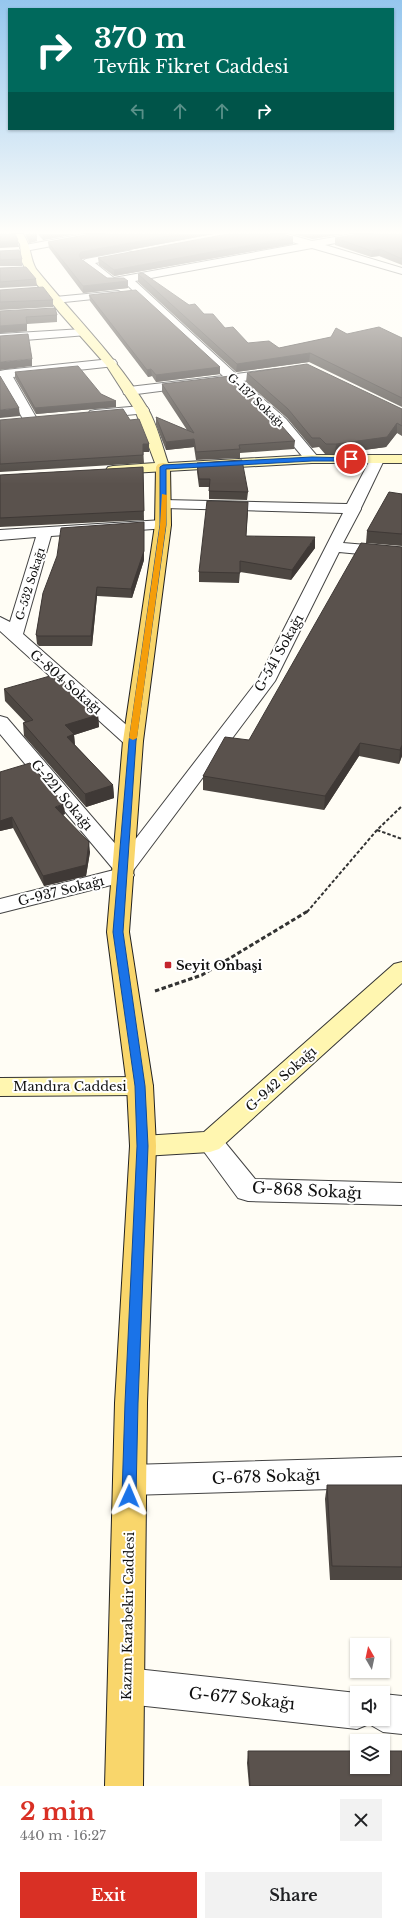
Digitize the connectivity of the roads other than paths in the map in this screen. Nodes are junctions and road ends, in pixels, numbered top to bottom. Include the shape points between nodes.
1 (69, 317) edge
2 (168, 317) edge
3 (83, 333) junction
4 (0, 338) edge
5 (111, 362) junction
6 (288, 371) edge
7 (2, 375) edge
8 (234, 378) junction
9 (129, 391) junction
10 (142, 410) junction
11 (82, 415) edge
12 (45, 418) edge
13 (30, 419) junction
14 (15, 421) edge
15 (402, 458) edge
16 (312, 459) junction
17 (377, 460) junction
18 (163, 467) junction
19 (98, 471) edge
20 (354, 509) junction
21 (163, 514) junction
22 (45, 532) junction
23 (0, 534) edge
24 (334, 547) junction
25 (402, 554) edge
26 (0, 622) edge
27 (14, 636) junction
28 (0, 722) edge
29 (132, 741) junction
30 (123, 871) junction
31 (0, 906) edge
32 (402, 970) edge
33 (140, 1086) junction
34 (0, 1087) edge
35 (210, 1142) junction
36 (143, 1146) junction
37 (402, 1194) edge
38 (402, 1472) edge
39 (130, 1480) junction
40 (127, 1686) junction
41 (350, 1709) edge
42 (390, 1714) edge
43 (402, 1715) edge
44 (124, 1786) edge

1 - 3 main road
2 - 8 street, G-137 Sokağı
3 - 4 street
3 - 5 main road
5 - 7 street
5 - 9 main road
6 - 8 street
7 - 13 street
8 - 9 street
8 - 16 street, G-137 Sokağı via 281,422
9 - 10 main road
10 - 11 street
10 - 18 main road
12 - 13 street
13 - 14 street
15 - 17 main road
16 - 17 main road
16 - 18 main road
17 - 20 street, G-541 Sokağı
18 - 19 main road
18 - 21 main road, Kazım Karabekir Caddesi
20 - 21 street
20 - 24 street, G-541 Sokağı
21 - 22 street
21 - 29 main road, Kazım Karabekir Caddesi
22 - 23 street
22 - 27 street, G-532 Sokağı
24 - 25 street
24 - 30 street, G-541 Sokağı via 266,681
26 - 27 street, G-804 Sokağı
27 - 29 street, G-804 Sokağı
28 - 30 street, G-221 Sokağı
29 - 30 main road, Kazım Karabekir Caddesi
30 - 31 street, G-937 Sokağı
30 - 33 main road, Kazım Karabekir Caddesi via 118,932
32 - 35 main road, G-942 Sokağı
33 - 34 main road, Mandıra Caddesi
33 - 36 main road, Kazım Karabekir Caddesi
35 - 36 main road
35 - 37 street, G-868 Sokağı via 248,1190
36 - 39 main road, Kazım Karabekir Caddesi via 131,1395
38 - 39 street, G-678 Sokağı
39 - 40 main road, Kazım Karabekir Caddesi
40 - 41 street, G-677 Sokağı
40 - 44 main road, Kazım Karabekir Caddesi
42 - 43 street

